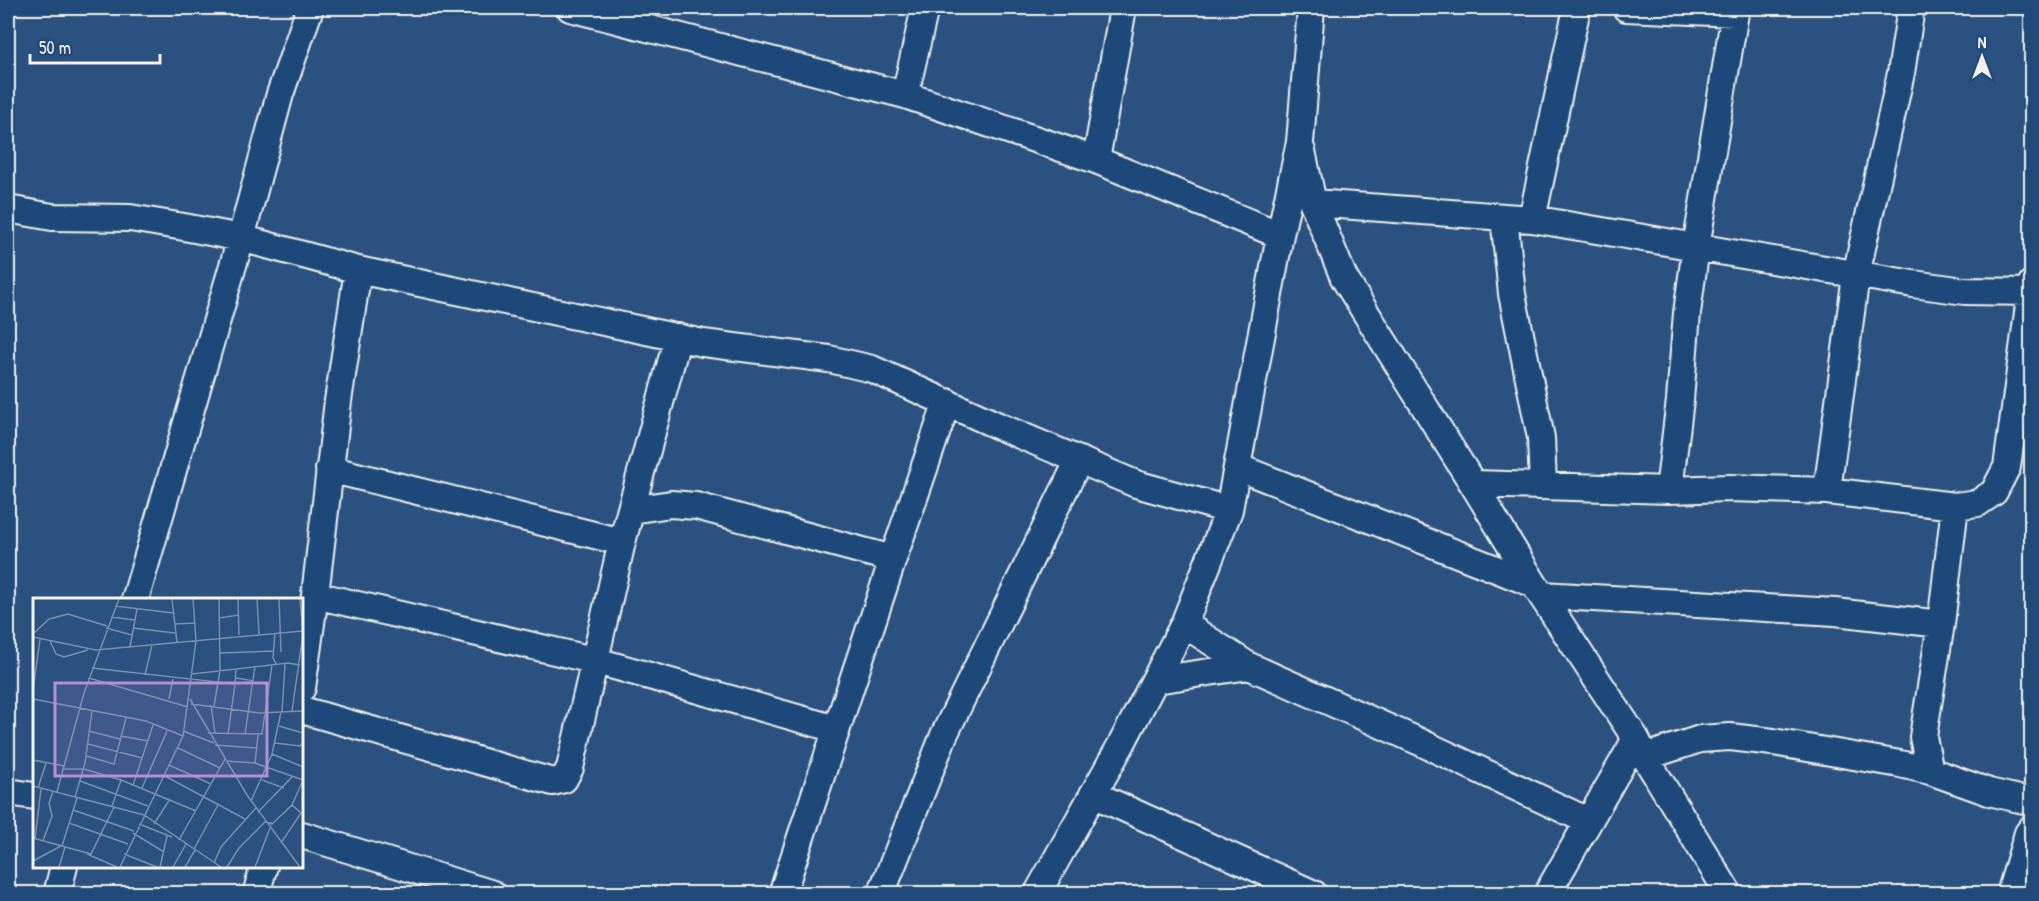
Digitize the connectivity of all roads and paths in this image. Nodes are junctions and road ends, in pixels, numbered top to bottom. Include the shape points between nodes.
1 (310, 8) edge
2 (570, 8) edge
3 (926, 8) edge
4 (1123, 8) edge
5 (1311, 8) edge
6 (1577, 8) edge
7 (1626, 8) edge
8 (1911, 8) edge
9 (1735, 10) edge
10 (905, 95) junction
11 (1300, 142) junction
12 (1096, 160) junction
13 (1313, 203) junction
14 (8, 209) edge
15 (1504, 217) junction
16 (1532, 219) junction
17 (1280, 235) junction
18 (241, 238) junction
19 (1696, 247) junction
20 (358, 270) junction
21 (1856, 275) junction
22 (2031, 284) edge
23 (2031, 292) edge
24 (678, 337) junction
25 (947, 402) junction
26 (1079, 460) junction
27 (1237, 468) junction
28 (329, 469) junction
29 (1473, 484) junction
30 (1543, 486) junction
31 (1669, 490) junction
32 (1827, 491) junction
33 (1955, 506) junction
34 (631, 510) junction
35 (1229, 510) junction
36 (622, 542) junction
37 (893, 559) junction
38 (1538, 590) junction
39 (315, 595) junction
40 (136, 598) edge
41 (1184, 624) junction
42 (1941, 624) junction
43 (593, 660) junction
44 (1249, 666) junction
45 (1156, 680) junction
46 (303, 681) edge
47 (303, 710) edge
48 (836, 729) junction
49 (1923, 737) junction
50 (1640, 748) junction
51 (1900, 764) junction
52 (1930, 771) junction
53 (8, 792) edge
54 (1093, 794) junction
55 (33, 796) edge
56 (2031, 802) edge
57 (1588, 821) junction
58 (2031, 828) edge
59 (303, 835) edge
60 (64, 868) edge
61 (264, 868) edge
62 (1042, 892) edge
63 (57, 894) edge
64 (256, 894) edge
65 (493, 894) edge
66 (782, 894) edge
67 (881, 894) edge
68 (1314, 894) edge
69 (1547, 894) edge
70 (1729, 894) edge
71 (2010, 894) edge

1 - 18 street via 280,94
2 - 10 street
3 - 10 street
4 - 12 street
5 - 11 street
6 - 16 street
7 - 9 street
8 - 21 street via 1901,73
9 - 19 street
10 - 12 street
11 - 13 street
11 - 17 street
12 - 17 street
13 - 15 street
13 - 29 street via 1344,278
14 - 18 street via 52,217 130,218
15 - 16 street
15 - 30 street via 1512,294 1541,438
16 - 19 street
17 - 27 street
18 - 20 street
18 - 40 street
19 - 21 street
19 - 31 street
20 - 24 street
20 - 28 street
21 - 23 street via 1965,291
21 - 32 street
22 - 23 street
23 - 33 street via 2007,467 1994,492 1977,503
24 - 25 street via 829,358 872,369
24 - 34 street
25 - 26 street
25 - 37 street
26 - 35 street via 1136,484
26 - 67 street via 944,735
27 - 35 street
27 - 38 street
28 - 36 street
28 - 39 street
29 - 30 street
29 - 38 street
30 - 31 street
31 - 32 street
32 - 33 street
33 - 42 street
34 - 36 street
34 - 37 street via 671,504 696,506
35 - 41 street
36 - 43 street
37 - 48 street
38 - 42 street via 1835,612
38 - 50 street
39 - 43 street
39 - 46 street
41 - 44 street
41 - 45 street
42 - 49 street
43 - 47 street via 570,768 559,782
43 - 48 street
44 - 45 street
44 - 57 street
45 - 54 street
48 - 66 street
49 - 51 street
49 - 52 street
50 - 51 street via 1730,737
50 - 57 street
50 - 70 street
51 - 52 street
52 - 56 street
53 - 55 street
54 - 62 street
54 - 68 street
57 - 69 street
58 - 71 street
59 - 65 street
60 - 63 street
61 - 64 street

